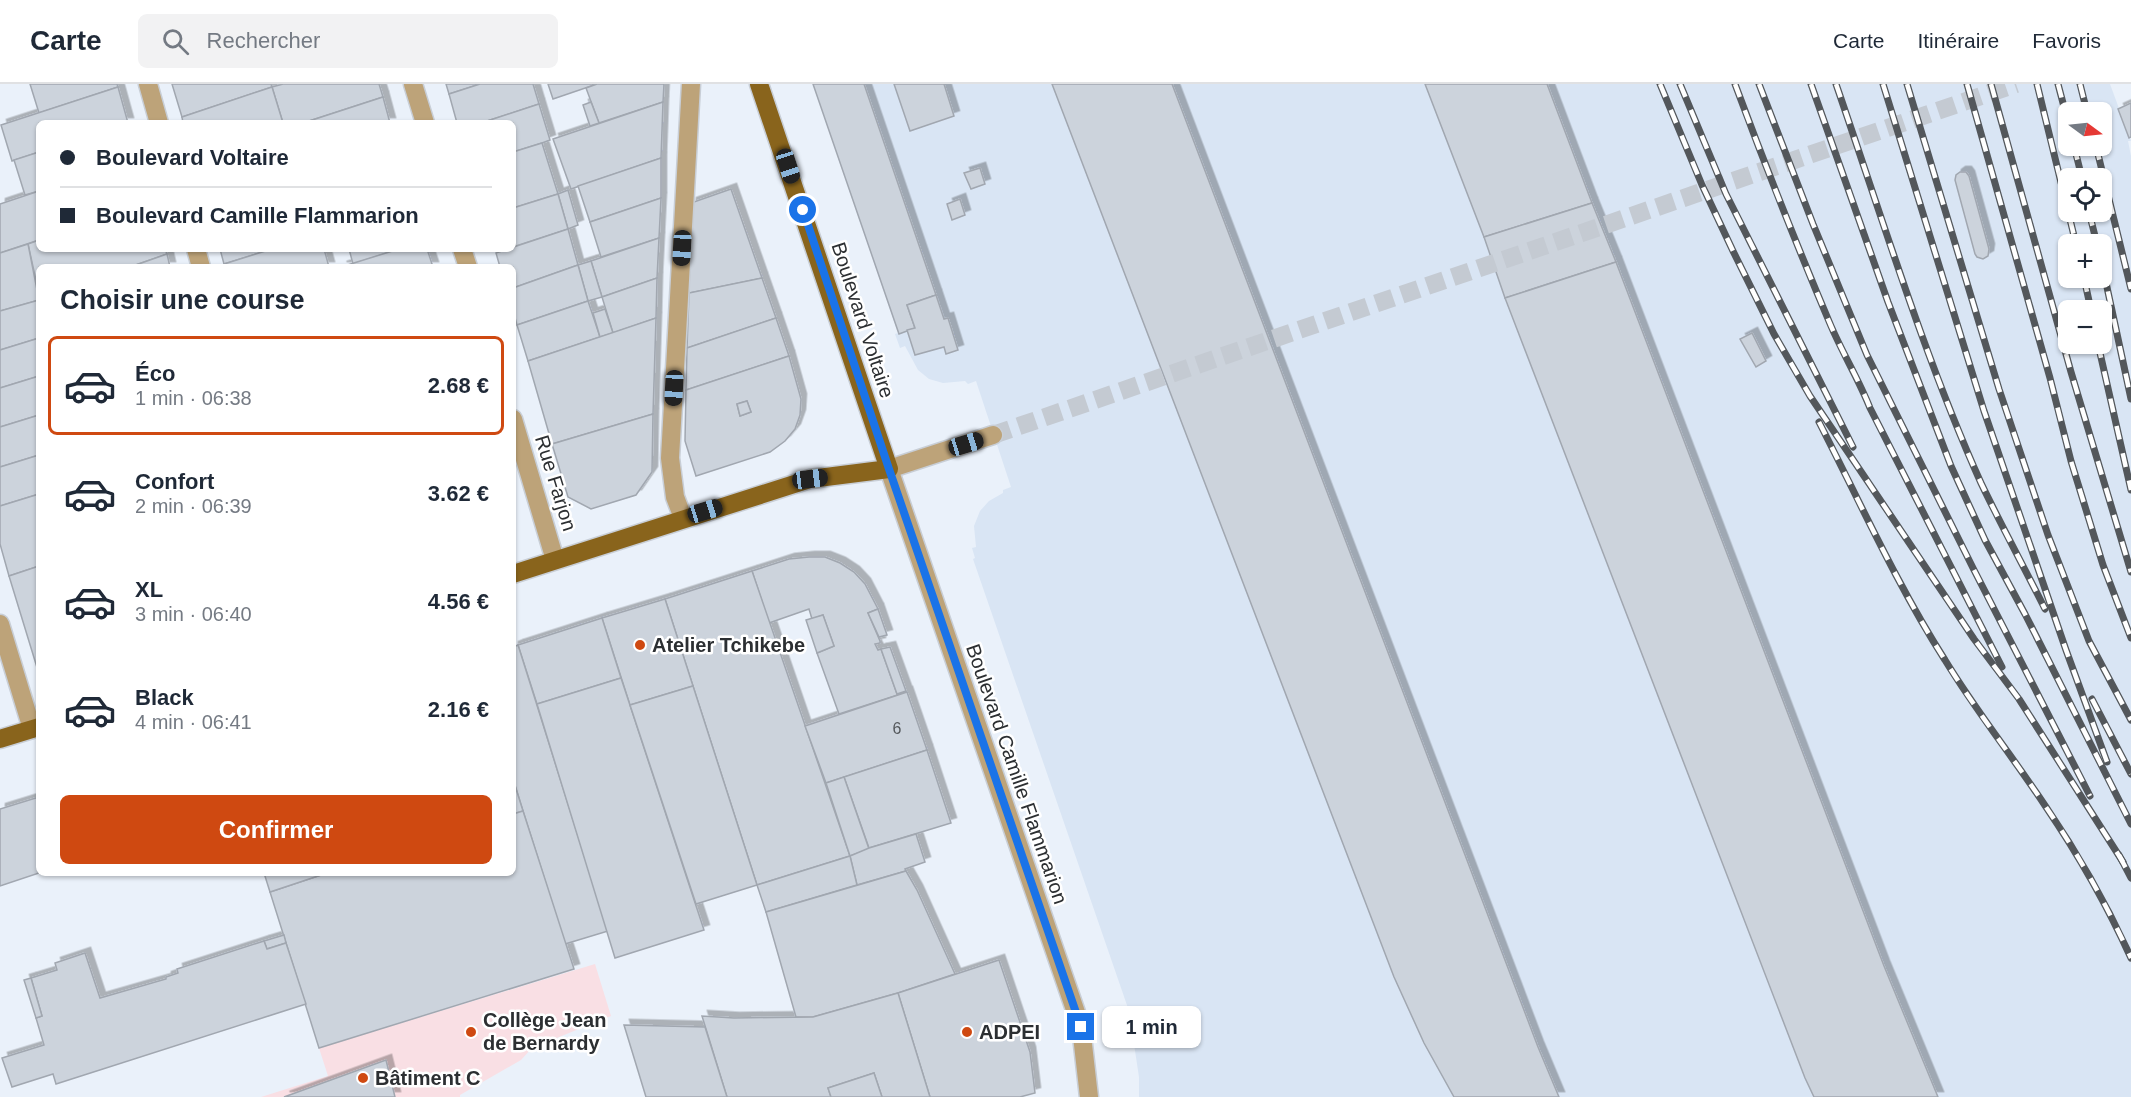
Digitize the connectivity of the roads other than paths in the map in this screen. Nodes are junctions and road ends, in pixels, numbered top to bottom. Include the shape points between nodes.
1 (147, 84) edge
2 (413, 84) edge
3 (691, 84) edge
4 (759, 84) edge
5 (158, 120) edge
6 (424, 120) edge
7 (516, 429) edge
8 (993, 435) tunnel mouth
9 (889, 469) junction
10 (683, 518) junction
11 (555, 560) junction
12 (516, 573) edge
13 (0, 624) edge
14 (35, 728) edge
15 (0, 739) edge
16 (1089, 1097) edge

1 - 5 street
2 - 6 street
3 - 10 street via 670,458 675,497
4 - 9 main road, Boulevard Voltaire
7 - 11 street, Rue Farjon
8 - 9 street
9 - 10 main road via 810,479
9 - 16 street, Boulevard Camille Flammarion via 1081,1027
10 - 11 main road
11 - 12 main road
13 - 14 street
14 - 15 main road

